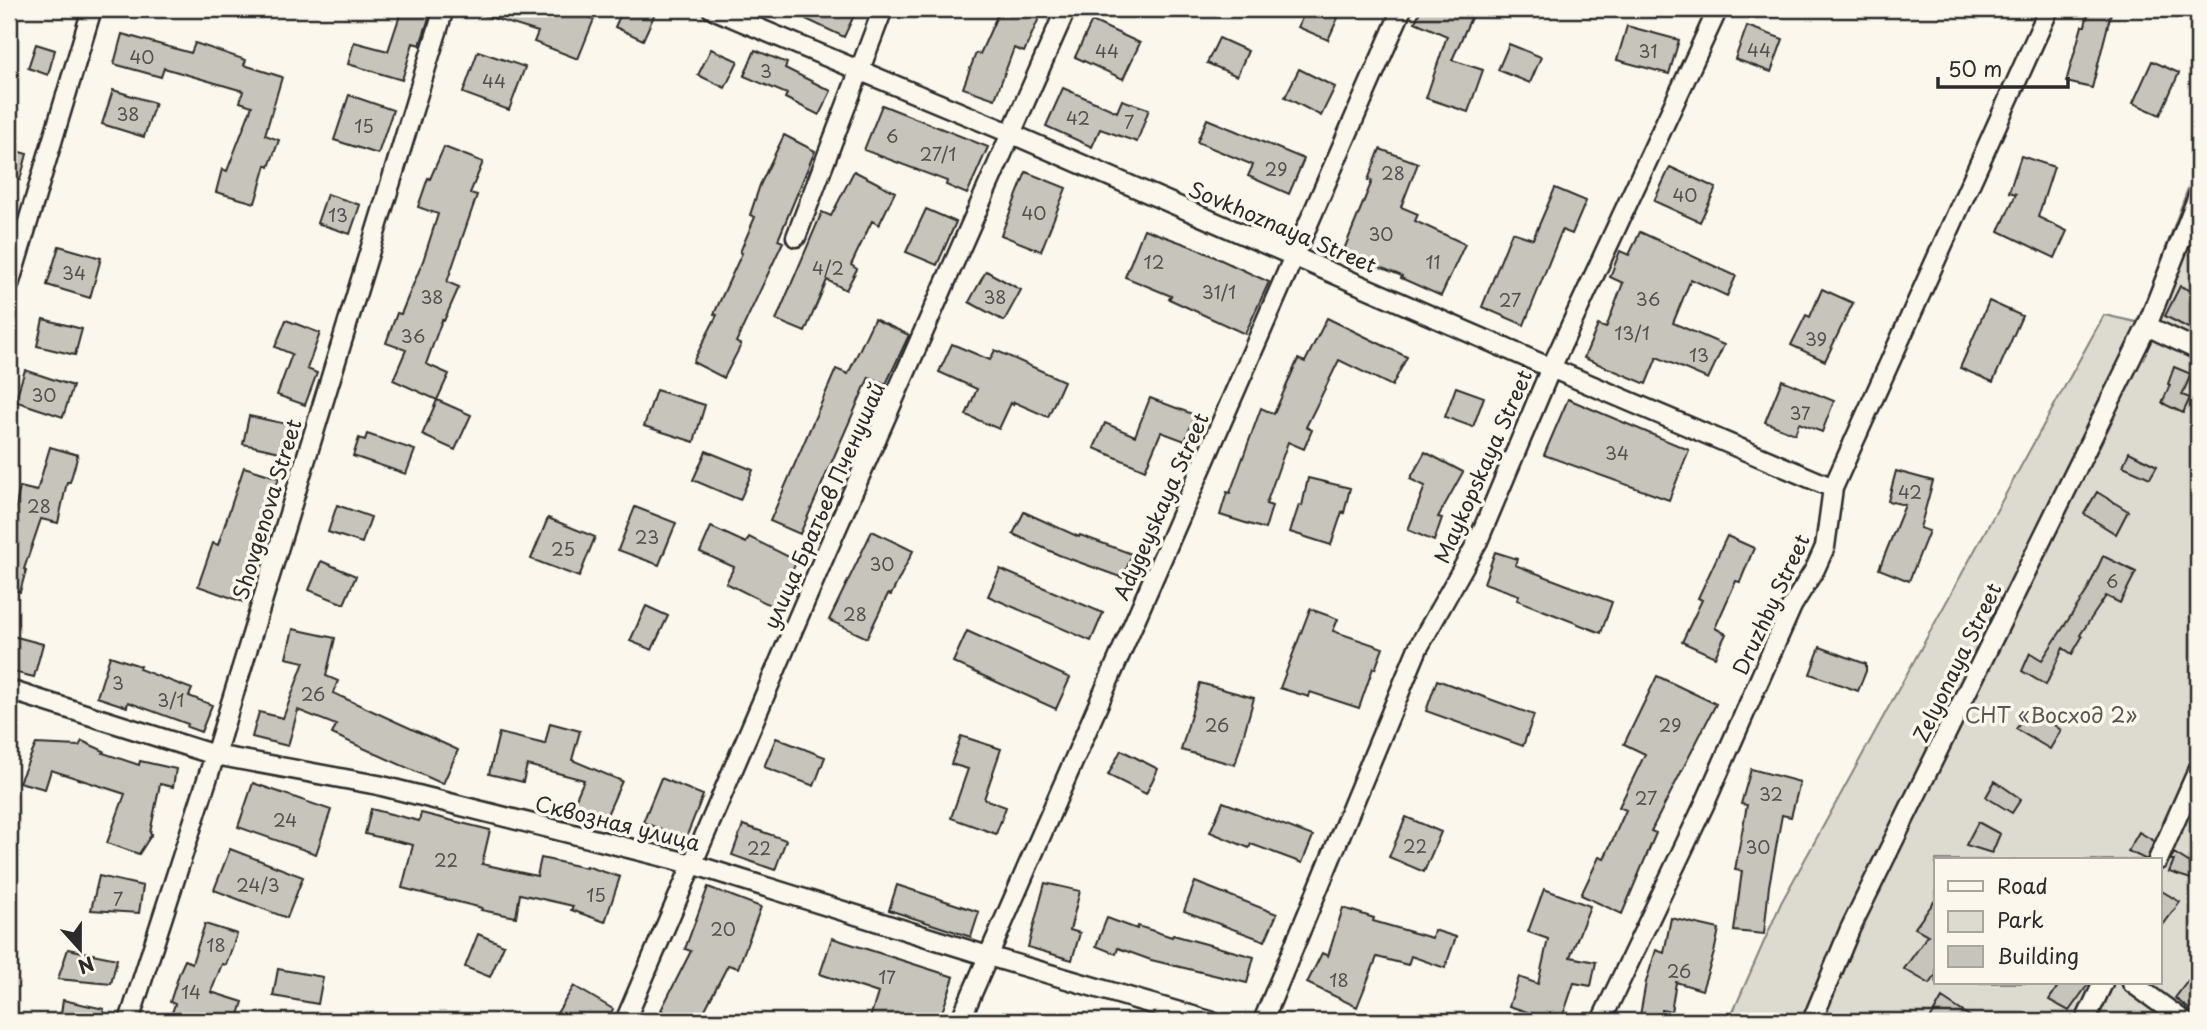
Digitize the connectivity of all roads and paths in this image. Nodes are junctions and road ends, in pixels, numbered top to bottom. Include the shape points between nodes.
1 (92, 9) edge
2 (444, 9) edge
3 (712, 9) edge
4 (883, 9) edge
5 (1066, 9) edge
6 (1402, 9) edge
7 (1718, 9) edge
8 (2049, 9) edge
9 (858, 70) junction
10 (1012, 134) junction
11 (2198, 196) edge
12 (796, 237) dead end
13 (1296, 256) junction
14 (9, 285) edge
15 (2147, 326) junction
16 (2198, 350) edge
17 (1551, 368) junction
18 (1833, 488) junction
19 (9, 690) edge
20 (215, 755) junction
21 (2198, 770) edge
22 (2159, 858) edge
23 (692, 864) junction
24 (988, 956) junction
25 (2103, 984) edge
26 (2133, 984) edge
27 (129, 1021) edge
28 (625, 1021) edge
29 (960, 1021) edge
30 (1210, 1021) edge
31 (1263, 1021) edge
32 (1601, 1021) edge
33 (1812, 1021) edge
34 (2085, 1021) edge
35 (2184, 1021) edge

1 - 14 street
2 - 20 street, Shovgenova Street
3 - 9 street, Sovkhoznaya Street
4 - 9 street
5 - 10 street, улица Братьев Пченушай
6 - 13 street, Adygeyskaya Street
7 - 17 street, Maykopskaya Street
8 - 18 street, Druzhby Street
9 - 10 street, Sovkhoznaya Street
9 - 12 street
10 - 13 street, Sovkhoznaya Street
10 - 23 street, улица Братьев Пченушай
11 - 15 street, Zelyonaya Street
13 - 17 street, Sovkhoznaya Street
13 - 24 street, Adygeyskaya Street
15 - 16 street
15 - 33 street, Zelyonaya Street via 1850,929
17 - 18 street, Sovkhoznaya Street
17 - 31 street, Maykopskaya Street via 1478,541 1418,648
18 - 32 street, Druzhby Street via 1825,547 1792,606
19 - 20 street, Сквозная улица
20 - 23 street, Сквозная улица via 378,785
20 - 27 street, Shovgenova Street
21 - 22 street
23 - 24 street, Сквозная улица
23 - 28 street, улица Братьев Пченушай
24 - 29 street, Adygeyskaya Street
24 - 30 street, Сквозная улица
25 - 34 street
26 - 35 street

